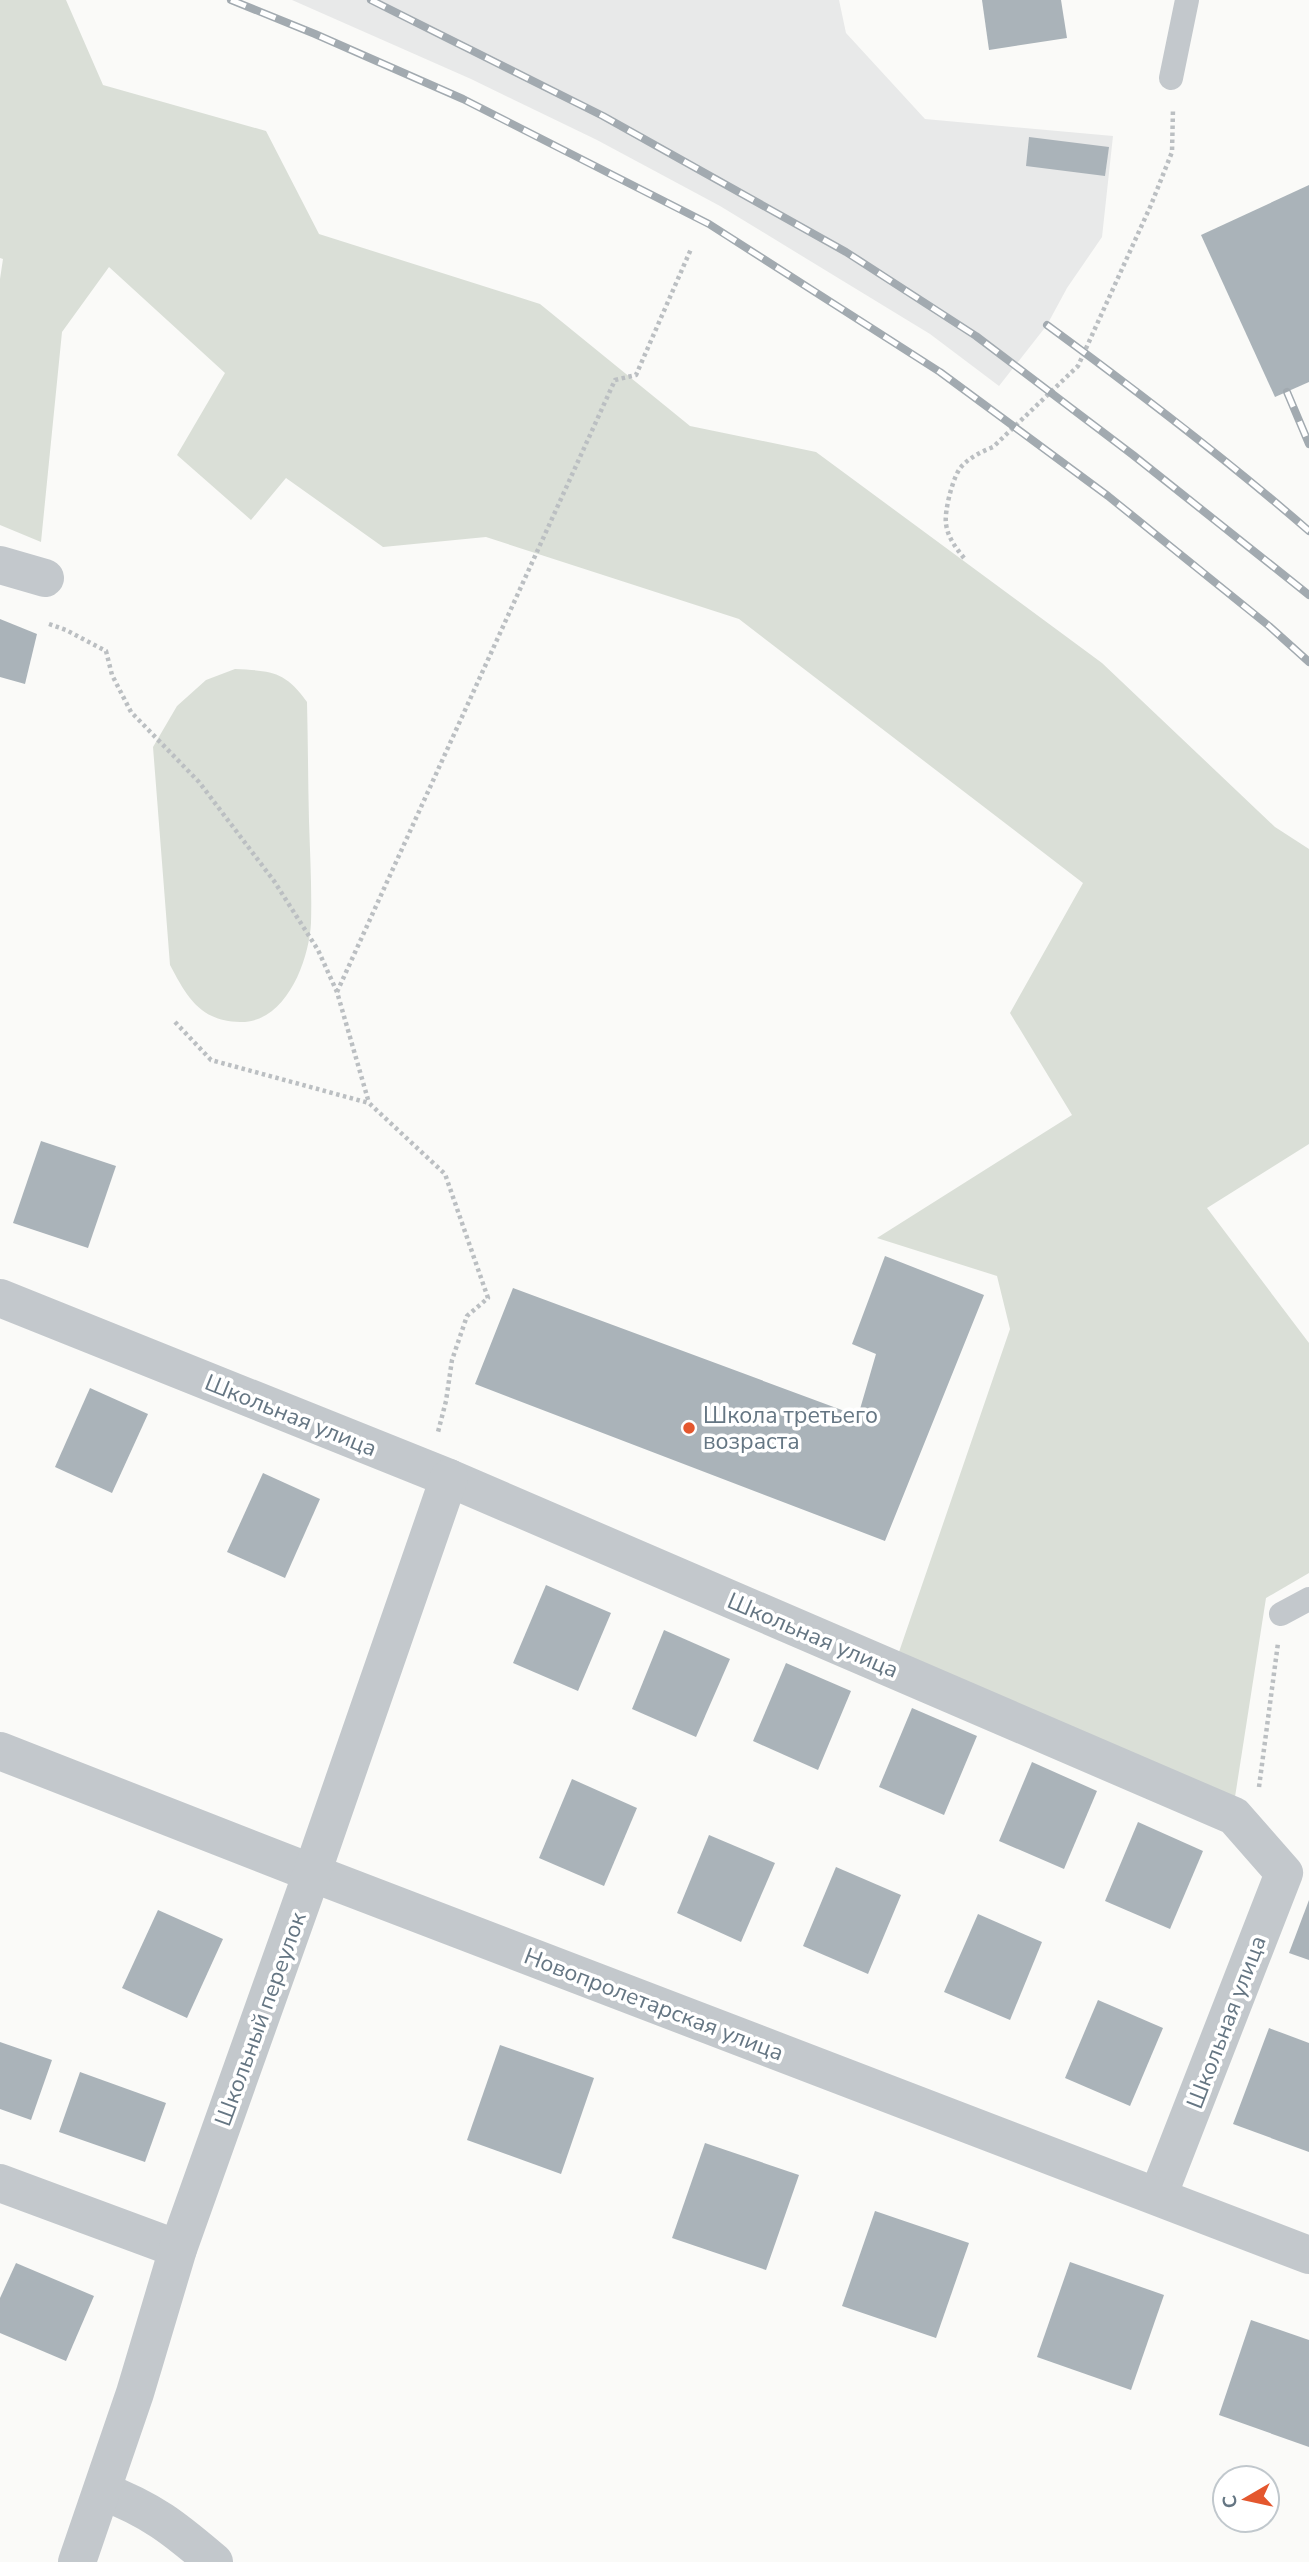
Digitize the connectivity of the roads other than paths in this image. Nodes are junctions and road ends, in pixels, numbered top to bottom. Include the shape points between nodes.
1 (1187, 0) edge
2 (1171, 78) road end
3 (0, 565) edge
4 (45, 578) dead end
5 (0, 1298) edge
6 (438, 1474) junction
7 (1309, 1599) edge
8 (1281, 1614) road end
9 (0, 1751) edge
10 (312, 1873) junction
11 (0, 2183) edge
12 (1157, 2196) junction
13 (178, 2249) junction
14 (1309, 2255) edge
15 (102, 2491) junction
16 (77, 2562) edge
17 (214, 2562) edge

1 - 2 lane
3 - 4 street
5 - 6 street, Школьная улица
6 - 10 street, Школьный переулок
6 - 12 street, Школьная улица via 1234,1816 1284,1873
7 - 8 lane
9 - 10 street, Новопролетарская улица
10 - 12 street, Новопролетарская улица
10 - 13 street, Школьный переулок
11 - 13 street
12 - 14 street, Новопролетарская улица
13 - 15 street, Школьный переулок
15 - 16 street, Школьный переулок
15 - 17 street via 172,2526

